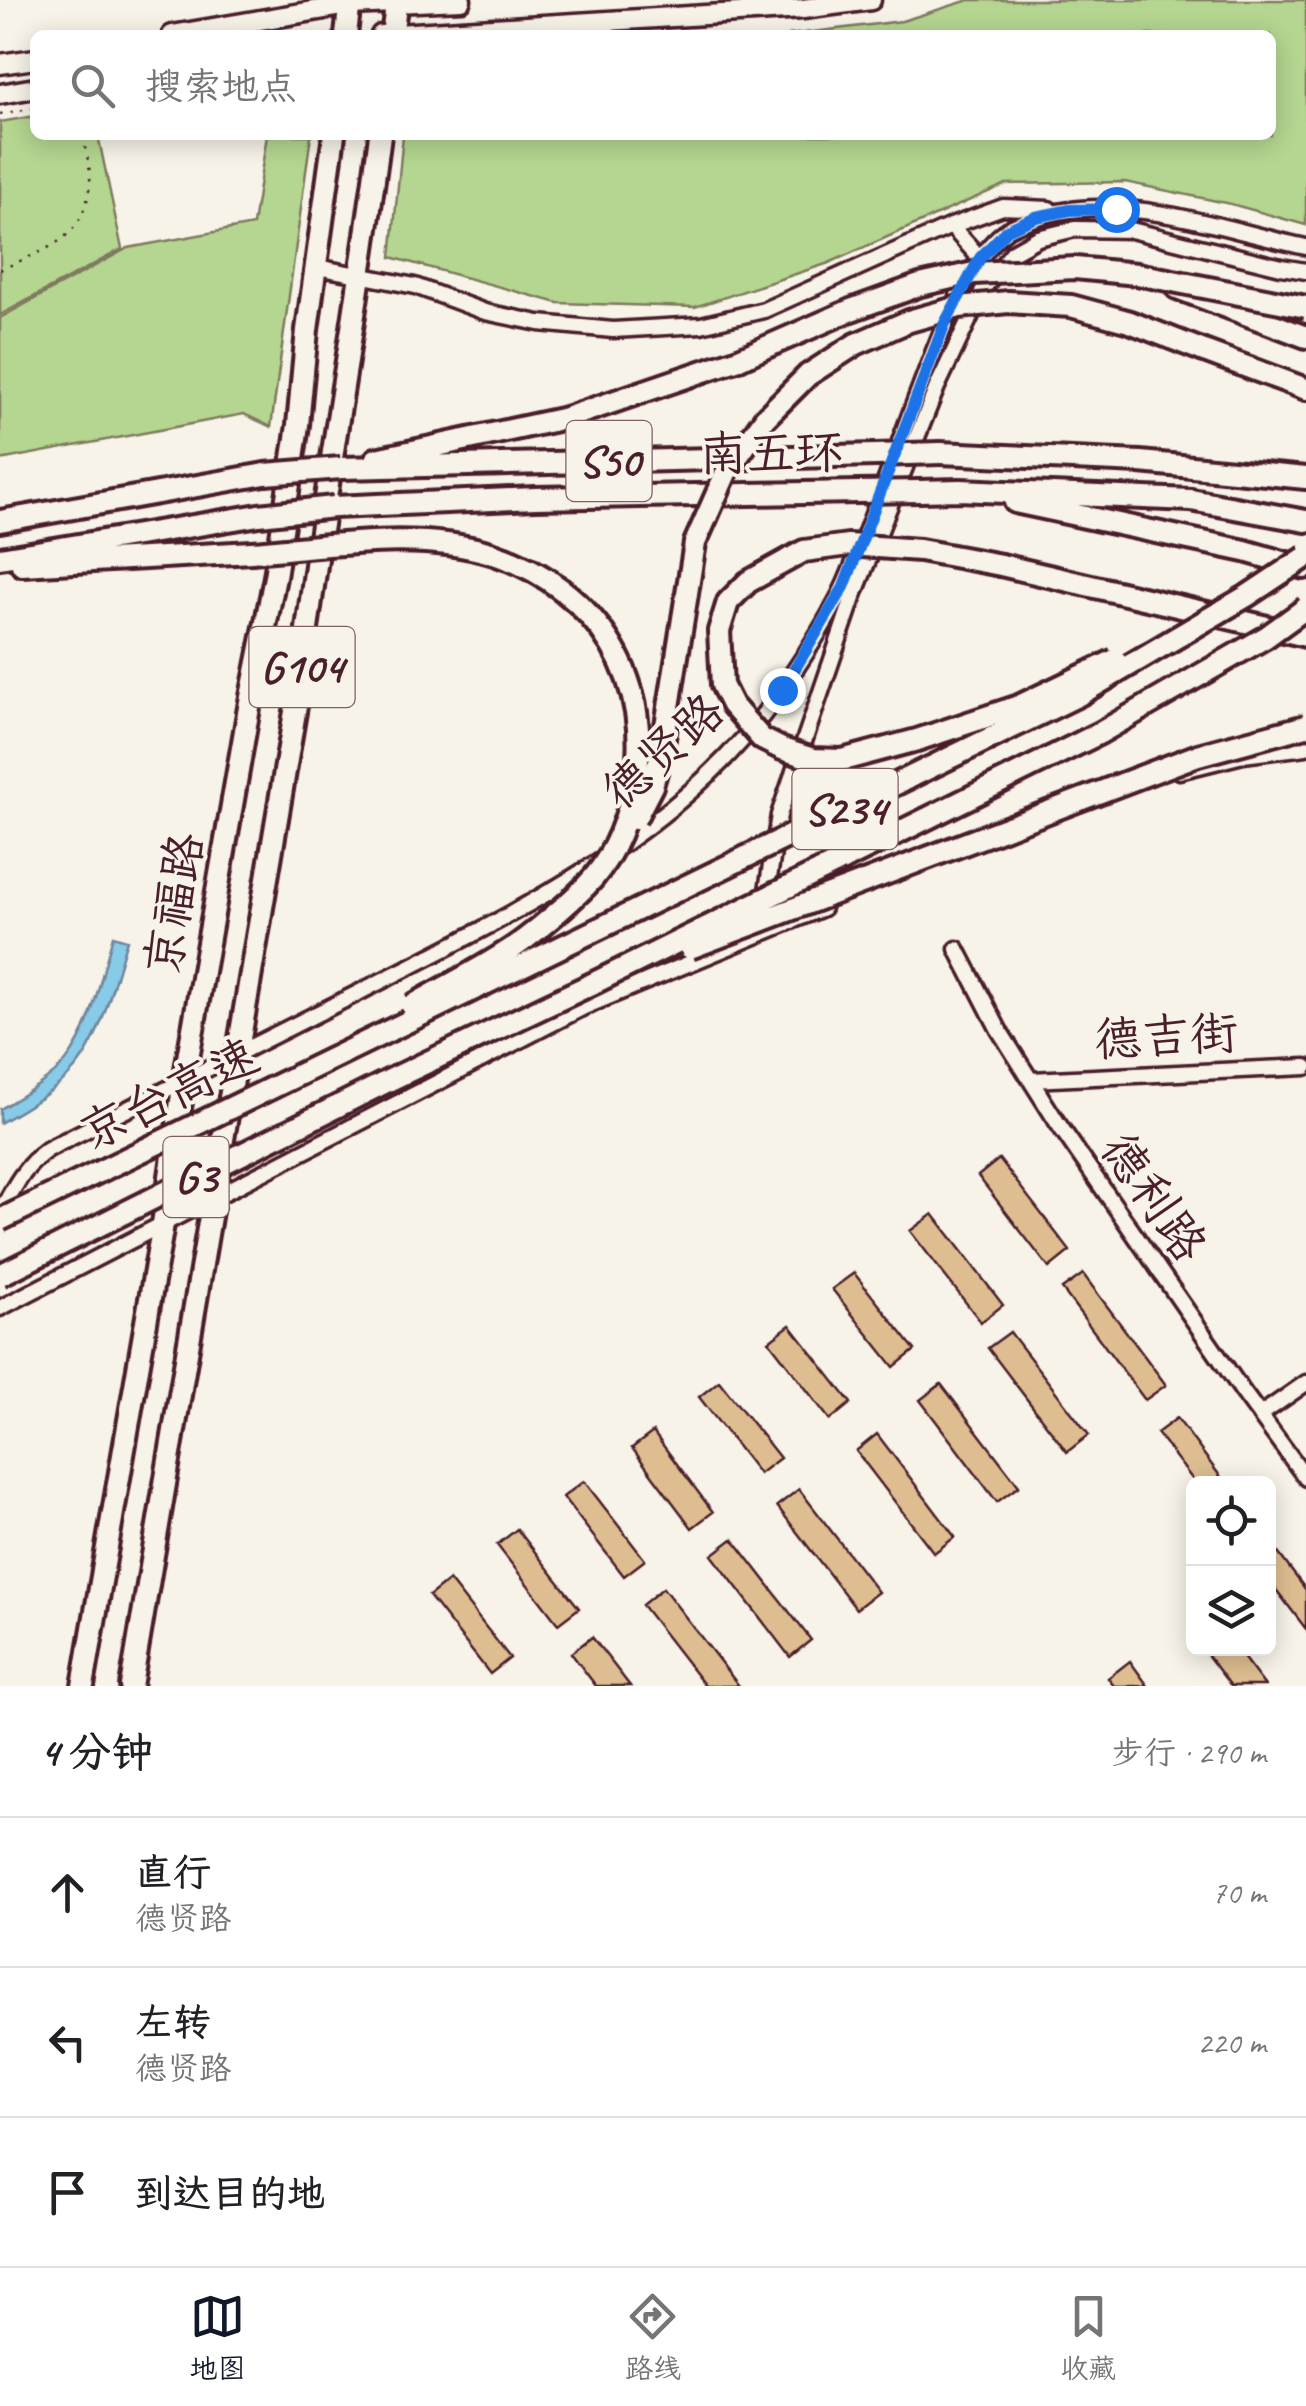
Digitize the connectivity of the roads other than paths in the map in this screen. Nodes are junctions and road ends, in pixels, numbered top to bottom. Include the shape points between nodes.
1 (460, 0) edge
2 (871, 0) edge
3 (397, 1) edge
4 (350, 2) edge
5 (199, 30) edge
6 (347, 30) edge
7 (393, 30) edge
8 (471, 30) edge
9 (30, 59) edge
10 (0, 64) edge
11 (30, 89) edge
12 (0, 94) edge
13 (333, 140) edge
14 (379, 140) edge
15 (1070, 210) junction
16 (951, 226) junction
17 (1306, 247) edge
18 (980, 258) junction
19 (317, 267) junction
20 (1306, 271) edge
21 (362, 274) junction
22 (1146, 276) junction
23 (1306, 307) edge
24 (1306, 337) edge
25 (1306, 389) edge
26 (341, 468) junction
27 (1306, 478) edge
28 (960, 490) junction
29 (0, 520) edge
30 (1306, 521) edge
31 (1306, 557) edge
32 (0, 558) edge
33 (0, 567) edge
34 (1306, 568) edge
35 (1247, 596) junction
36 (1306, 608) edge
37 (1306, 636) edge
38 (1306, 726) edge
39 (1306, 747) edge
40 (614, 848) junction
41 (760, 934) junction
42 (957, 949) dead end
43 (594, 983) junction
44 (372, 1039) joint
45 (238, 1054) junction
46 (1306, 1066) edge
47 (392, 1079) joint
48 (1030, 1080) junction
49 (184, 1082) junction
50 (271, 1088) junction
51 (214, 1198) junction
52 (0, 1213) edge
53 (0, 1220) edge
54 (163, 1224) junction
55 (0, 1275) edge
56 (0, 1308) edge
57 (1306, 1383) edge
58 (1260, 1415) junction
59 (1306, 1478) edge
60 (83, 1686) edge
61 (131, 1686) edge

1 - 3 main road
2 - 8 main road
3 - 4 main road
3 - 7 highway
4 - 5 main road
4 - 6 highway
9 - 10 main road
11 - 12 main road
13 - 19 highway, 京福路 / G104
14 - 21 highway, 京福路 / G104
15 - 16 street via 1003,207
15 - 17 street, 德贤路 via 1166,215
15 - 18 street, 德贤路 via 1007,230
16 - 18 street
16 - 21 street via 764,310 701,325 613,330 539,323
18 - 45 street, 德贤路 via 945,323 844,587 782,690 736,747 648,826 560,884
19 - 21 street
19 - 49 highway, 京福路 / G104 via 275,578
20 - 41 street, 德贤路 via 1131,230 1075,230 1013,252 986,286 937,387 853,598 780,815
21 - 45 highway, 京福路 / G104
22 - 23 highway, bridge
22 - 24 highway, bridge
22 - 26 highway, bridge via 1075,268 974,273 920,285 566,418
25 - 40 highway, bridge via 1130,322 1071,306 1008,302 909,321 808,375 764,418 726,474 695,543 662,751 652,786
26 - 27 highway, 南五环 / S50, bridge via 940,453
26 - 29 highway, 南五环 / S50, bridge via 266,474
28 - 30 highway, 南五环 / S50 via 1190,500
28 - 32 highway, 南五环 / S50, bridge via 334,507
28 - 34 highway
31 - 35 highway, S234, bridge
33 - 40 highway, bridge via 403,541 451,544 522,565 575,598 596,620 626,674 640,745 629,810
35 - 37 highway, bridge via 1020,706 842,760 813,759 762,739 722,685 719,631 728,602 748,582 804,552 848,545 1001,565
35 - 44 highway, S234, bridge via 1079,694
36 - 43 highway, S234, bridge via 1100,733
38 - 43 highway, bridge via 1198,755
39 - 41 street via 1177,772
40 - 50 highway, bridge via 588,884 517,945
41 - 51 street via 584,1006
42 - 48 street, 德利路
43 - 47 highway, S234, bridge
44 - 50 highway, 京台高速 / G3, bridge
45 - 49 street, 德贤路
45 - 51 highway, 京福路 / G104
46 - 48 street, 德吉街
47 - 55 highway, 京台高速 / G3, bridge
48 - 58 street, 德利路
49 - 52 street, 德贤路 via 32,1160
49 - 54 highway, 京福路 / G104
50 - 53 highway, 京台高速 / G3, bridge
51 - 54 street
51 - 61 highway, 京福路 / G104
54 - 56 street
54 - 60 highway, 京福路 / G104
57 - 58 street
58 - 59 street, 德利路

